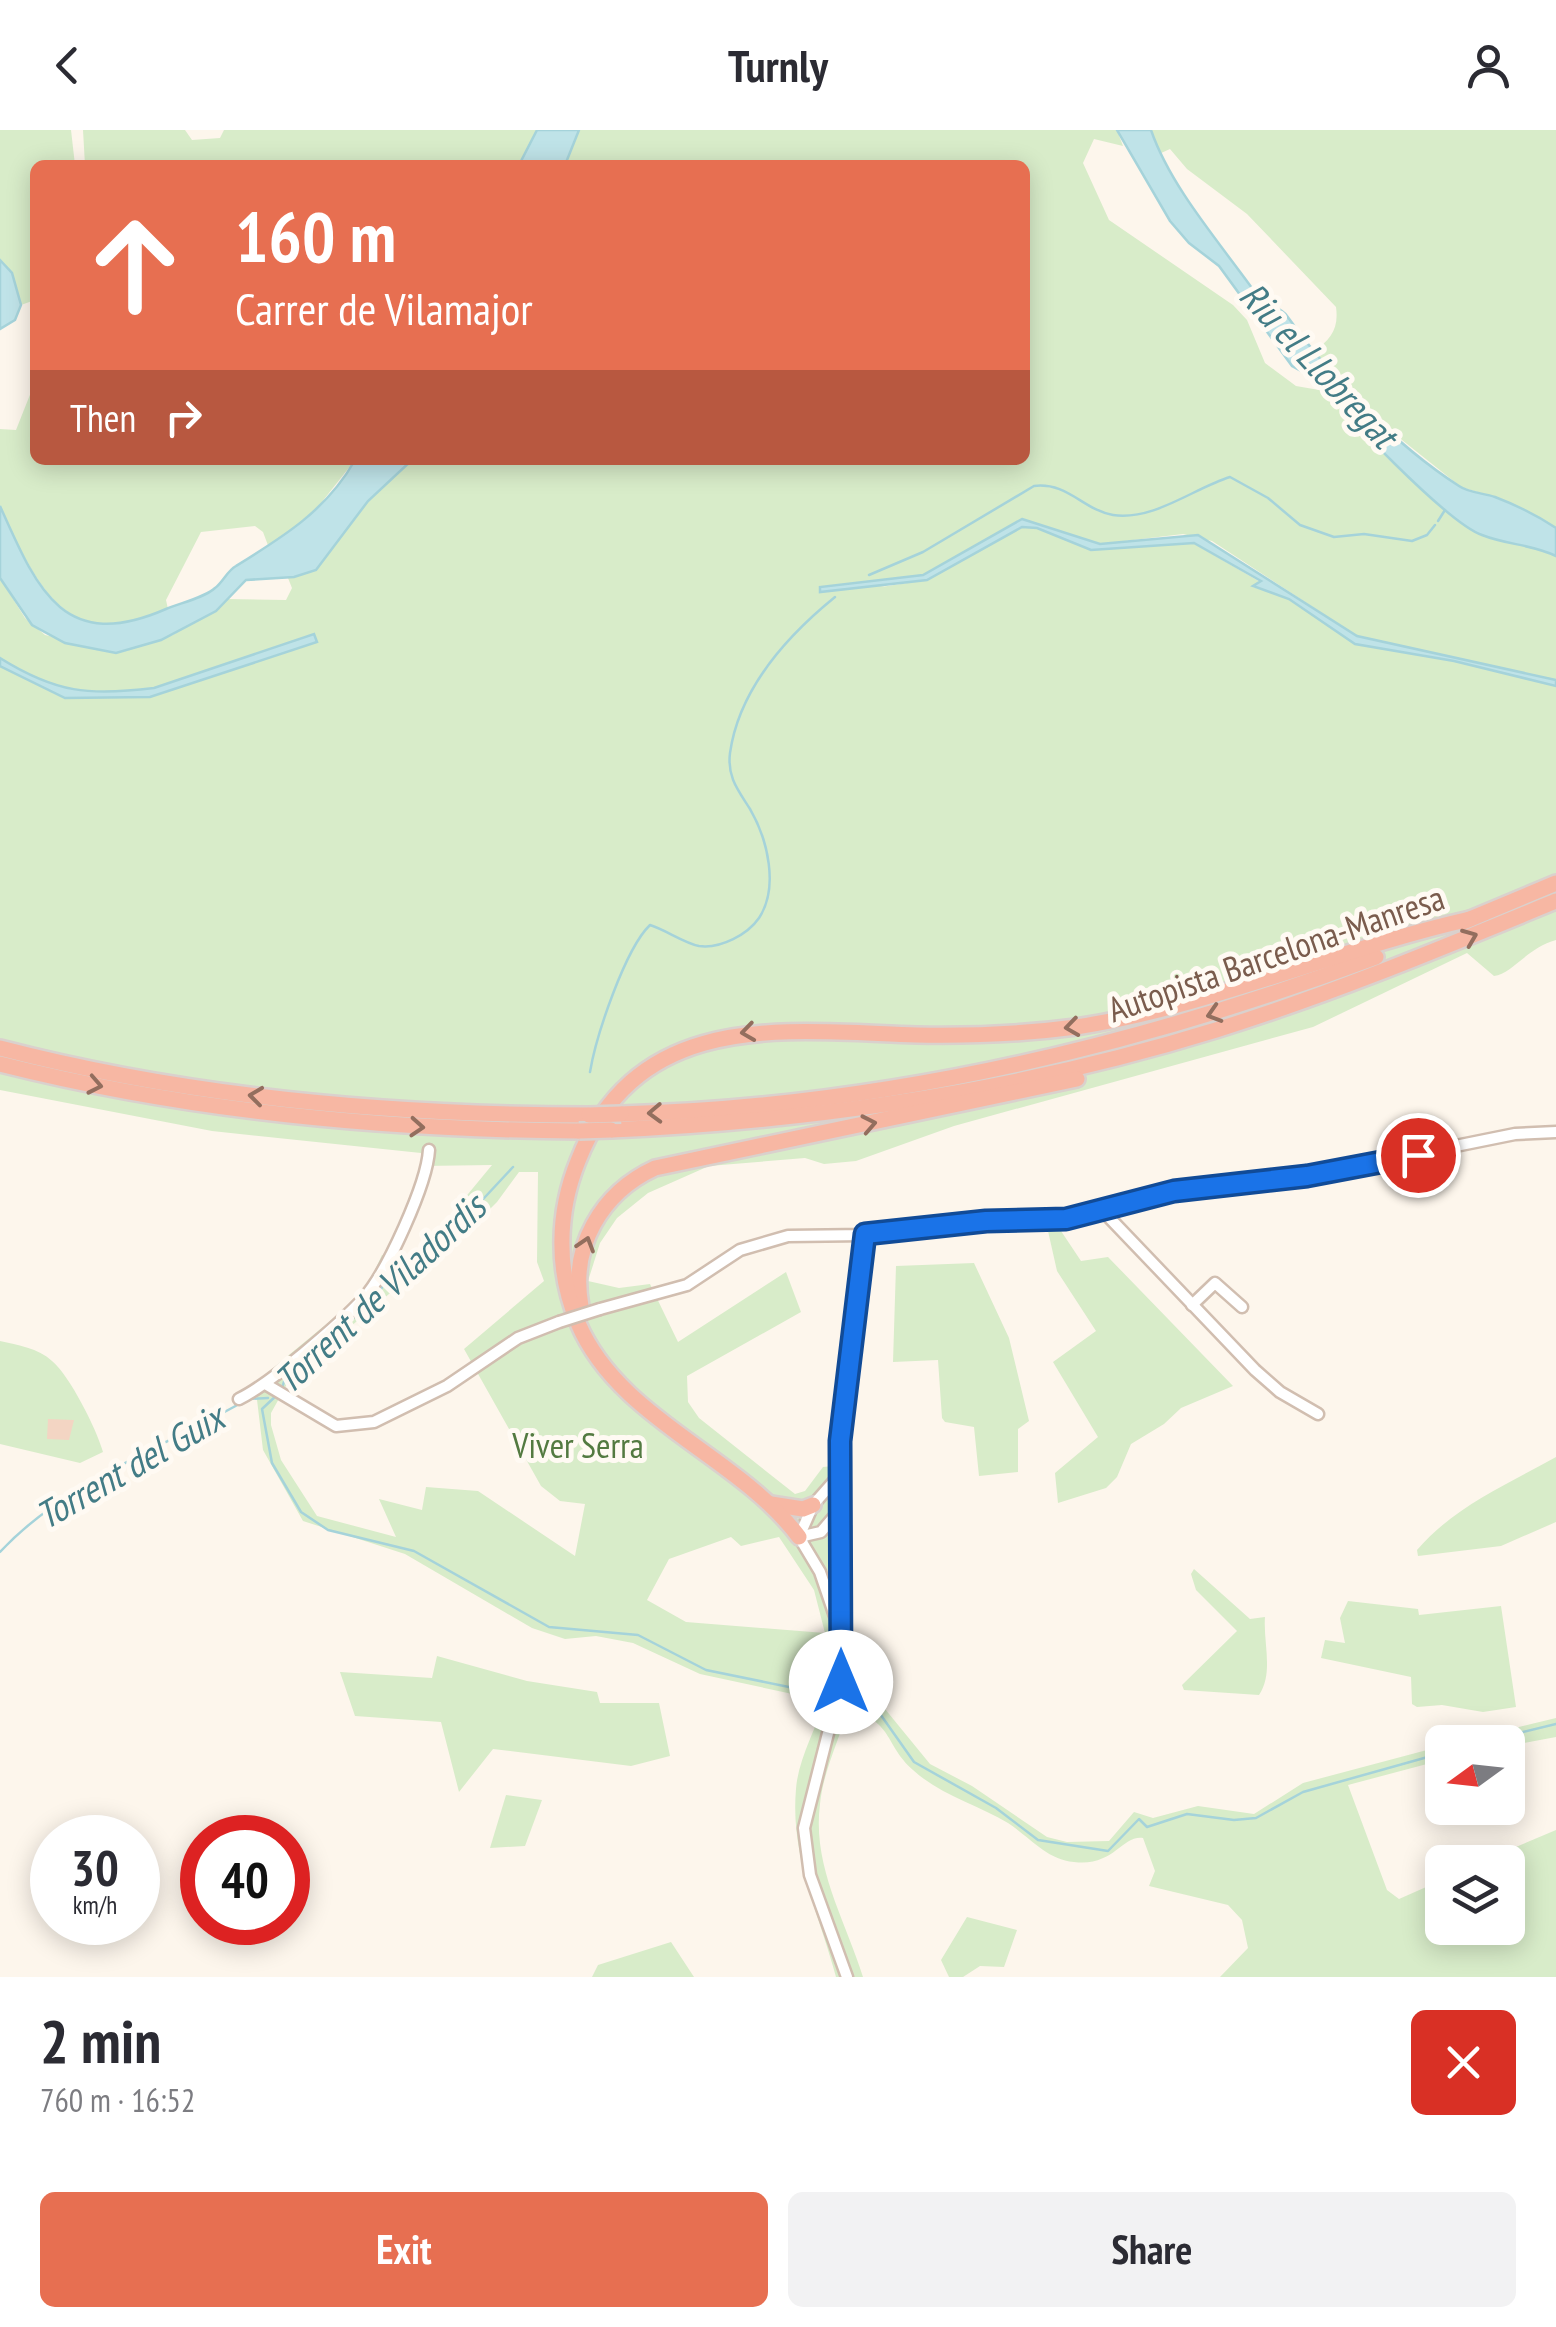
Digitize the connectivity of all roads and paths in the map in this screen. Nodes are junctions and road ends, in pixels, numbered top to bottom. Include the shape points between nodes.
1 (1556, 884) edge
2 (1556, 901) edge
3 (1470, 919) junction
4 (1383, 971) junction
5 (0, 1048) edge
6 (0, 1064) edge
7 (1556, 1132) edge
8 (429, 1150) dead end
9 (1104, 1211) junction
10 (865, 1234) junction
11 (1192, 1306) junction
12 (1242, 1307) dead end
13 (590, 1339) junction
14 (270, 1388) junction
15 (239, 1399) dead end
16 (1318, 1414) dead end
17 (838, 1473) junction
18 (771, 1504) junction
19 (813, 1506) junction
20 (839, 1509) junction
21 (799, 1537) junction
22 (840, 1638) junction
23 (847, 1977) edge

1 - 3 highway, Autopista Barcelona-Manresa
4 -> 2 highway, Autopista Barcelona-Manresa
3 -> 5 highway, Autopista Barcelona-Manresa, bridge via 1276,994 1065,1055 849,1095 621,1114 417,1112 194,1088
3 -> 13 highway via 1216,996 1091,1024 968,1036 764,1030 670,1056 638,1078 598,1122 567,1194 565,1278
6 -> 4 highway, Autopista Barcelona-Manresa, bridge via 278,1115 416,1127 611,1130 808,1116 983,1088 1216,1030
13 -> 4 highway via 578,1291 584,1246 611,1199 643,1174 680,1160 1084,1077 1246,1028
7 - 9 street via 1515,1134 1307,1176 1174,1191
8 - 14 street via 388,1259 366,1296
9 - 10 street
9 - 11 street
10 - 14 street, bridge via 788,1236 740,1250 687,1285 518,1338 448,1386 374,1422 336,1426
10 - 17 street
11 - 12 street via 1215,1283
11 - 16 street via 1280,1392
13 - 18 highway via 638,1400
14 - 15 street
17 - 19 street
17 - 20 street
18 - 19 highway
18 - 21 highway
19 - 21 street
20 - 21 street via 821,1532
20 - 22 street
21 - 22 street via 829,1593
22 - 23 street via 838,1700 808,1799 804,1840 813,1887

